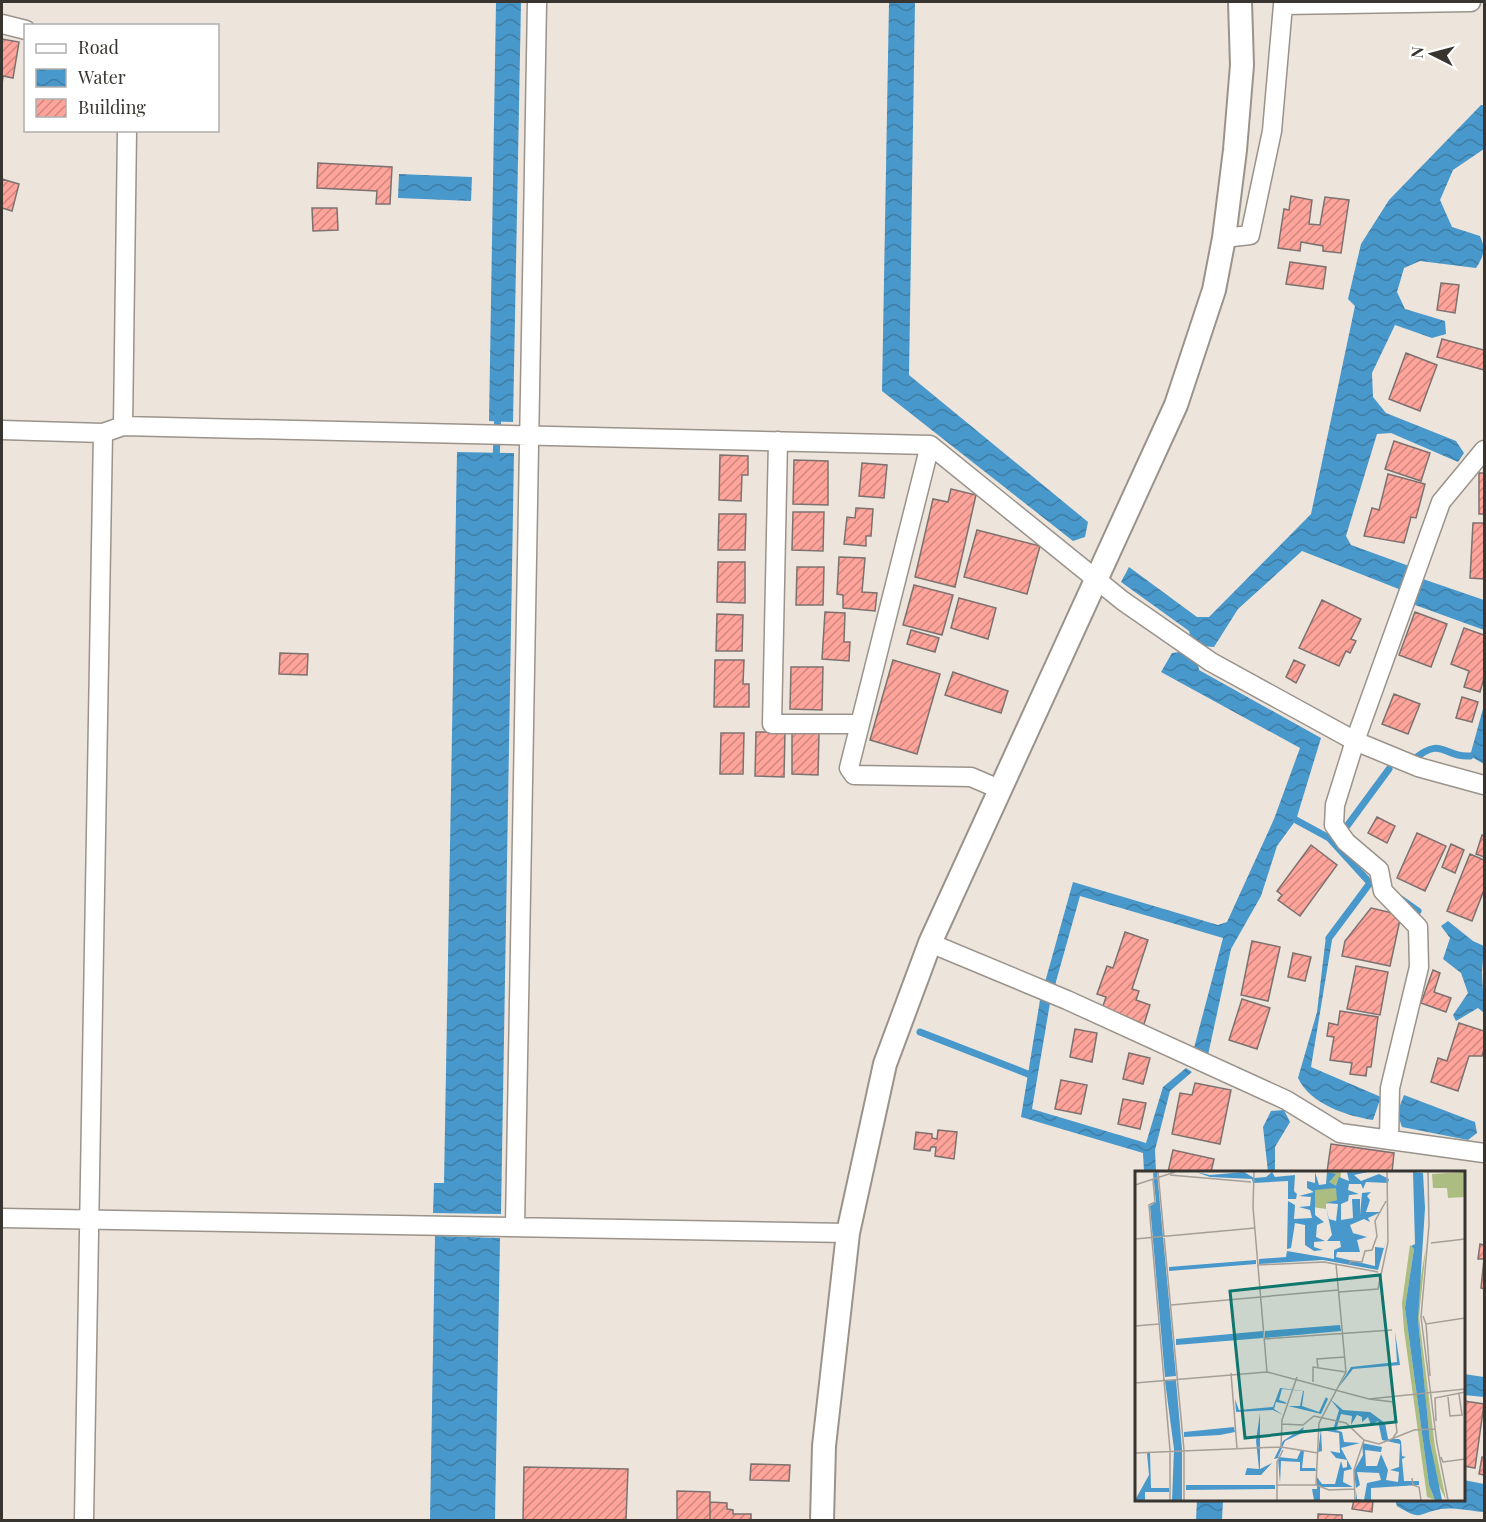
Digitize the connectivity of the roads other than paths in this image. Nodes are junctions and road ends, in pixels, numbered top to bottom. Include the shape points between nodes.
1 (537, 2) edge
2 (1240, 2) edge
3 (1471, 2) edge
4 (2, 24) edge
5 (24, 30) edge
6 (127, 132) edge
7 (1224, 238) junction
8 (123, 426) junction
9 (2, 430) edge
10 (103, 433) junction
11 (530, 435) junction
12 (778, 441) junction
13 (930, 445) junction
14 (1485, 450) edge
15 (1097, 579) junction
16 (860, 724) junction
17 (1355, 741) junction
18 (1485, 784) edge
19 (999, 789) junction
20 (930, 943) junction
21 (1389, 1140) junction
22 (1485, 1153) edge
23 (2, 1218) edge
24 (89, 1220) junction
25 (515, 1226) junction
26 (848, 1233) junction
27 (84, 1521) edge
28 (822, 1521) edge

1 - 11 street
2 - 7 street via 1242,65
3 - 7 street via 1283,5 1272,131 1250,235
4 - 5 street
6 - 8 street
7 - 15 street via 1214,290 1176,405
8 - 10 street
8 - 11 street
9 - 10 street
10 - 24 street
11 - 12 street
11 - 25 street
12 - 13 street
12 - 16 street via 772,724
13 - 15 street
13 - 16 street
14 - 17 street via 1441,502
15 - 17 street via 1211,662
15 - 19 street
16 - 19 street via 849,768 854,775 971,777
17 - 18 street via 1418,767
17 - 21 street via 1335,805 1334,825 1346,842 1379,870 1383,891 1418,927 1419,967 1390,1088
19 - 20 street
20 - 21 street via 1286,1100 1340,1133
20 - 26 street via 885,1064
21 - 22 street
23 - 24 street
24 - 25 street
24 - 27 street
25 - 26 street
26 - 28 street via 824,1446

